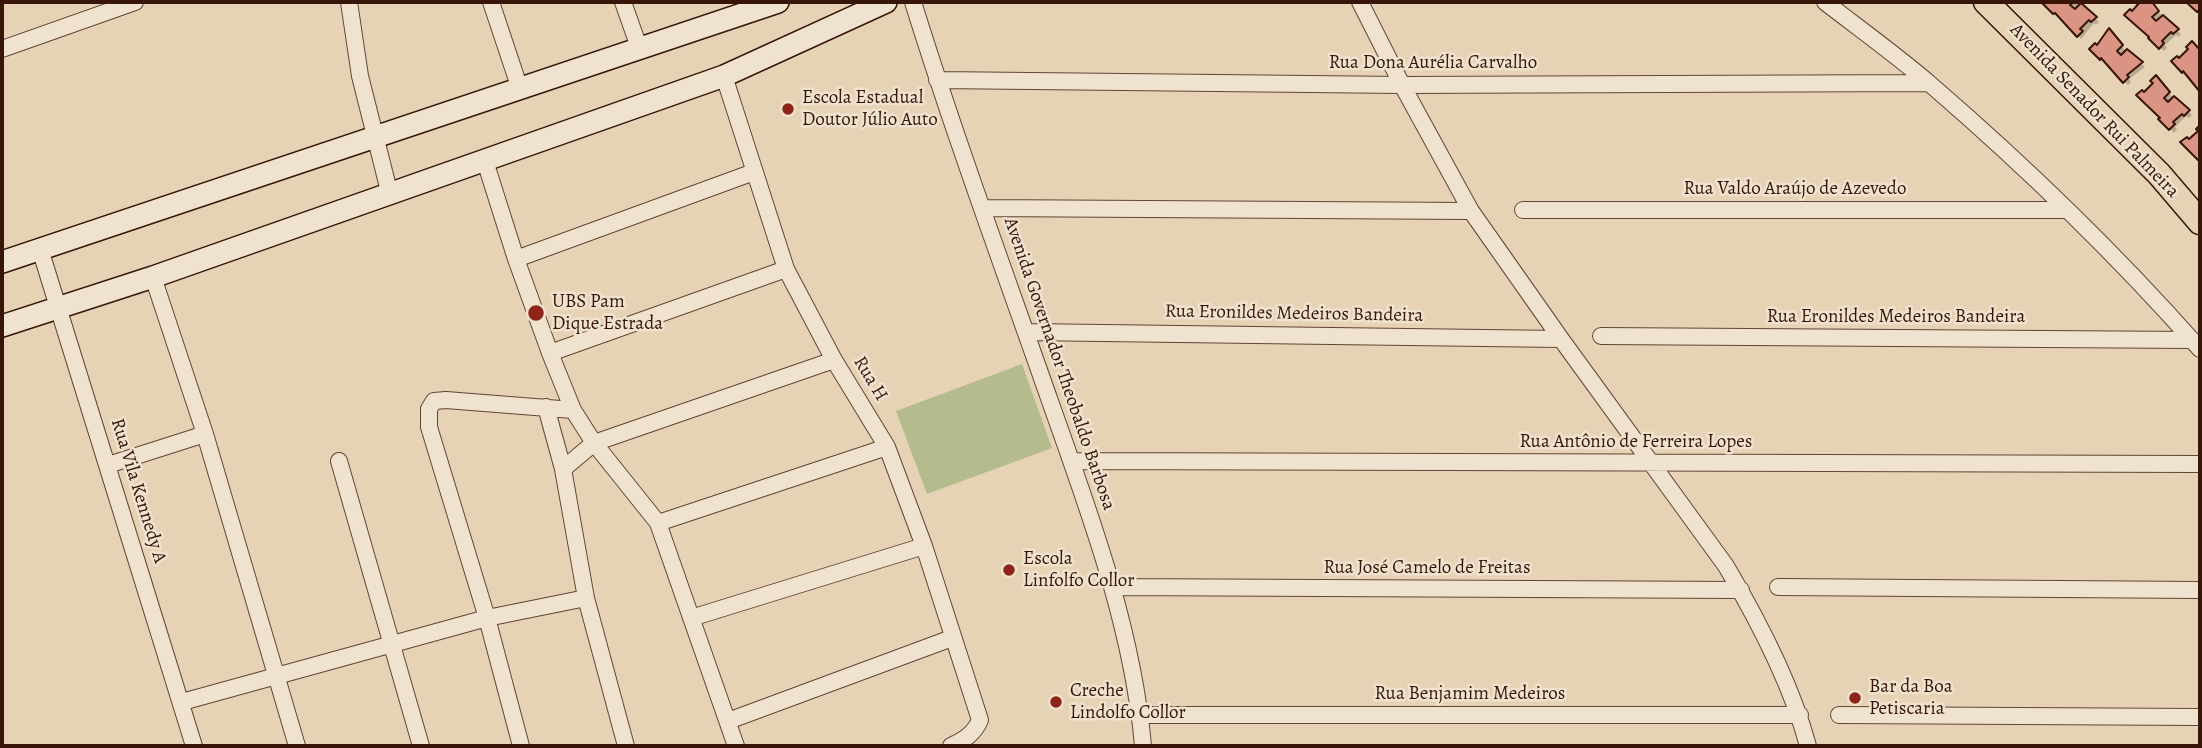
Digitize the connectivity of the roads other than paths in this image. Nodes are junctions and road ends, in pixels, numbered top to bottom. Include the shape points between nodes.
1 (135, 2) edge
2 (349, 2) edge
3 (491, 2) edge
4 (624, 2) edge
5 (886, 2) edge
6 (913, 2) edge
7 (1360, 2) edge
8 (1825, 2) edge
9 (1986, 2) edge
10 (769, 3) edge
11 (2, 49) edge
12 (640, 50) junction
13 (723, 76) junction
14 (937, 80) junction
15 (1928, 83) junction
16 (1402, 85) junction
17 (520, 89) junction
18 (375, 138) junction
19 (485, 162) junction
20 (754, 172) junction
21 (390, 195) junction
22 (982, 208) junction
23 (1523, 210) dead end
24 (2067, 210) junction
25 (1471, 211) junction
26 (2200, 222) edge
27 (40, 249) junction
28 (516, 259) junction
29 (2, 262) edge
30 (786, 269) junction
31 (153, 277) junction
32 (58, 307) junction
33 (2, 326) edge
34 (1026, 332) junction
35 (1601, 336) dead end
36 (1561, 338) junction
37 (2196, 344) edge
38 (550, 353) junction
39 (834, 360) junction
40 (546, 407) junction
41 (573, 410) junction
42 (205, 434) junction
43 (594, 443) junction
44 (887, 447) junction
45 (339, 461) dead end
46 (1072, 461) junction
47 (1653, 463) junction
48 (2200, 464) edge
49 (108, 465) junction
50 (563, 469) junction
51 (658, 523) junction
52 (924, 546) junction
53 (1113, 587) junction
54 (1778, 587) dead end
55 (1741, 590) junction
56 (2200, 590) edge
57 (586, 598) junction
58 (487, 618) junction
59 (691, 618) junction
60 (951, 638) junction
61 (392, 642) junction
62 (277, 675) junction
63 (182, 702) junction
64 (1141, 715) junction
65 (1800, 715) junction
66 (1839, 715) dead end
67 (2200, 717) edge
68 (728, 722) junction
69 (194, 746) edge
70 (297, 746) edge
71 (421, 746) edge
72 (521, 746) edge
73 (626, 746) edge
74 (736, 746) edge
75 (951, 746) edge
76 (1143, 746) edge
77 (1808, 746) edge

1 - 11 street
2 - 18 street
3 - 17 street
4 - 12 street
5 - 13 street
6 - 14 street, Avenida Governador Theobaldo Barbosa
7 - 16 street
8 - 15 street
9 - 26 main road, Avenida Senador Rui Palmeira via 2159,174
10 - 12 street
12 - 17 street
13 - 19 street
13 - 20 street, Rua H
14 - 16 street, Rua Dona Aurélia Carvalho
14 - 22 street, Avenida Governador Theobaldo Barbosa
15 - 16 street, Rua Dona Aurélia Carvalho
15 - 24 street
16 - 25 street
17 - 18 street
18 - 21 street
18 - 27 street
19 - 21 street
19 - 28 street
20 - 28 street
20 - 30 street, Rua H
21 - 31 street
22 - 25 street
22 - 34 street, Avenida Governador Theobaldo Barbosa
23 - 24 street, Rua Valdo Araújo de Azevedo
24 - 37 street
25 - 36 street
27 - 29 street
27 - 32 street, Rua Vila Kennedy A
28 - 38 street
30 - 38 street
30 - 39 street, Rua H
31 - 32 street
31 - 42 street
32 - 33 street
32 - 49 street, Rua Vila Kennedy A
34 - 36 street, Rua Eronildes Medeiros Bandeira
34 - 46 street, Avenida Governador Theobaldo Barbosa
35 - 37 street, Rua Eronildes Medeiros Bandeira
36 - 47 street
38 - 41 street
39 - 43 street
39 - 44 street, Rua H
40 - 41 street
40 - 50 street
40 - 58 street via 446,400 434,401 429,410 429,426
41 - 43 street
42 - 49 street
42 - 62 street
43 - 50 street
43 - 51 street
44 - 51 street
44 - 52 street, Rua H
45 - 61 street
46 - 47 street, Rua Antônio de Ferreira Lopes
46 - 53 street, Avenida Governador Theobaldo Barbosa
47 - 48 street, Rua Antônio de Ferreira Lopes
47 - 55 street
49 - 63 street, Rua Vila Kennedy A
50 - 57 street
51 - 59 street
52 - 59 street
52 - 60 street, Rua H
53 - 55 street, Rua José Camelo de Freitas
53 - 64 street, Avenida Governador Theobaldo Barbosa
54 - 56 street
55 - 65 street
57 - 58 street
57 - 73 street
58 - 61 street
58 - 72 street
59 - 68 street
60 - 68 street
60 - 75 street, Rua H via 979,720 968,737
61 - 62 street
61 - 71 street
62 - 63 street
62 - 70 street
63 - 69 street, Rua Vila Kennedy A
64 - 65 street, Rua Benjamim Medeiros
64 - 76 street, Avenida Governador Theobaldo Barbosa
65 - 77 street
66 - 67 street
68 - 74 street

